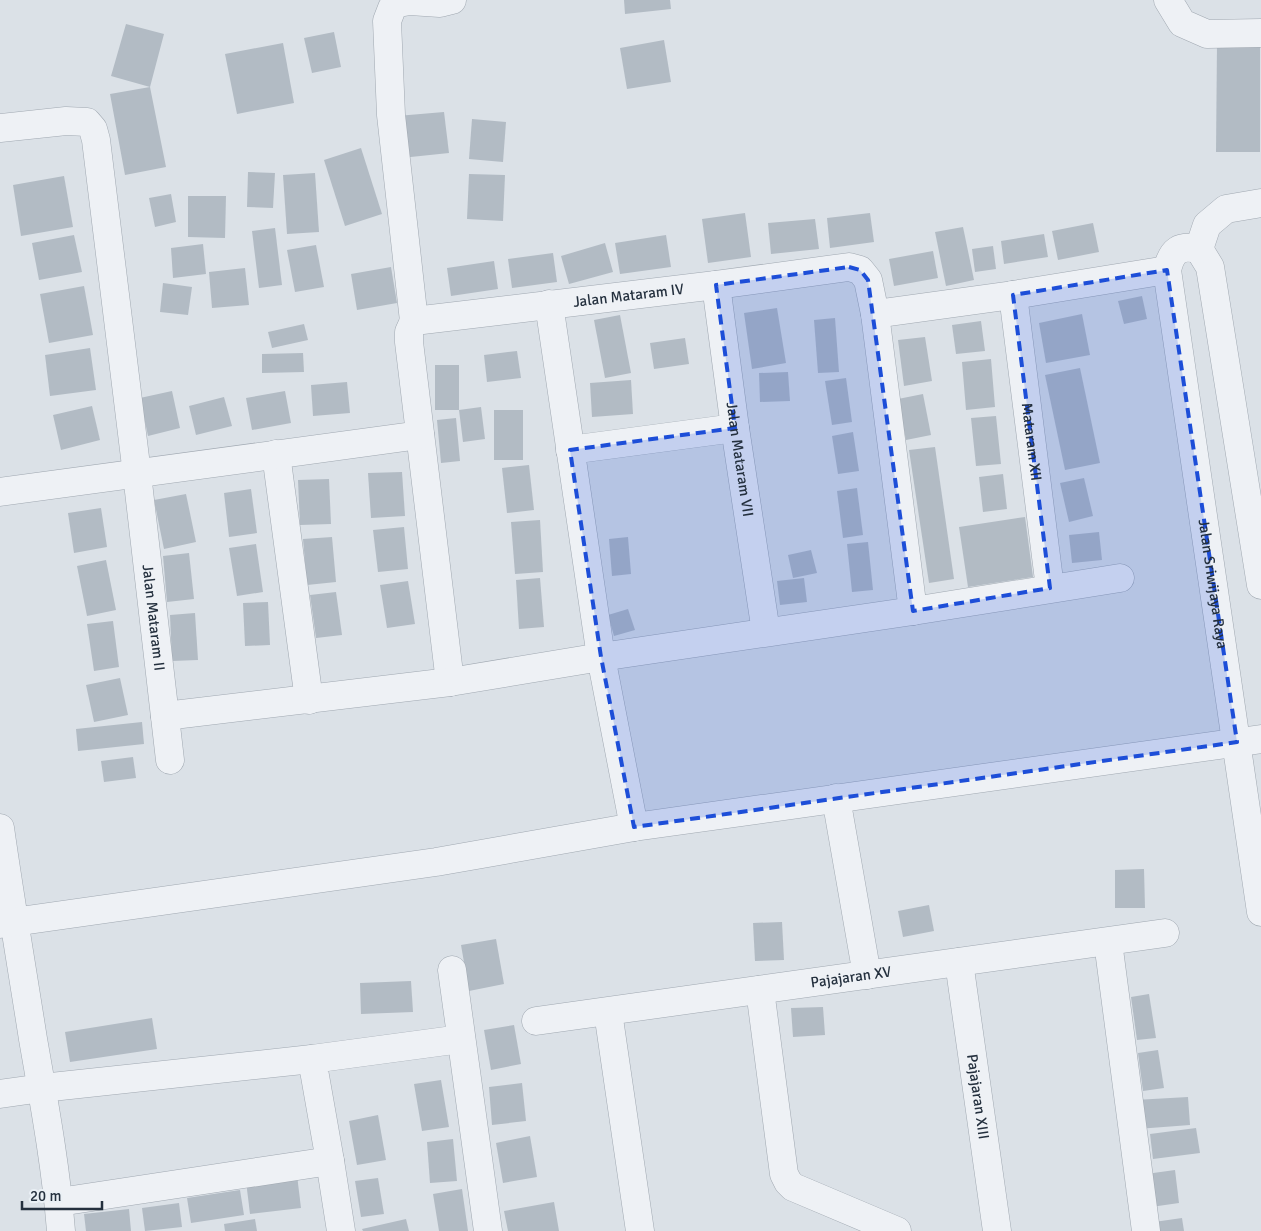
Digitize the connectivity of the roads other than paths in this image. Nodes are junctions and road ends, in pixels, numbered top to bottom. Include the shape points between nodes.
1 (452, 0) edge
2 (1168, 0) edge
3 (1261, 34) edge
4 (0, 128) edge
5 (1261, 203) edge
6 (1199, 250) junction
7 (1168, 263) junction
8 (716, 285) junction
9 (1013, 295) junction
10 (549, 304) junction
11 (875, 314) junction
12 (414, 321) junction
13 (735, 428) junction
14 (420, 435) junction
15 (570, 450) junction
16 (276, 454) junction
17 (137, 474) junction
18 (0, 492) edge
19 (1120, 578) dead end
20 (1261, 585) edge
21 (1050, 588) junction
22 (913, 611) junction
23 (766, 632) junction
24 (601, 657) junction
25 (450, 682) junction
26 (309, 700) junction
27 (165, 716) junction
28 (1249, 741) edge
29 (170, 760) dead end
30 (836, 798) junction
31 (634, 827) junction
32 (0, 828) edge
33 (1261, 912) edge
34 (7, 923) edge
35 (1165, 933) dead end
36 (1108, 942) junction
37 (959, 962) junction
38 (452, 970) dead end
39 (867, 975) junction
40 (760, 990) junction
41 (608, 1012) junction
42 (536, 1021) dead end
43 (461, 1039) junction
44 (312, 1059) junction
45 (42, 1088) junction
46 (0, 1094) edge
47 (330, 1162) junction
48 (59, 1202) junction
49 (62, 1231) edge
50 (341, 1231) edge
51 (488, 1231) edge
52 (640, 1231) edge
53 (897, 1231) edge
54 (997, 1231) edge
55 (1146, 1231) edge

1 - 12 street via 398,3 392,8 387,21 391,115
2 - 3 street via 1182,23 1207,34
4 - 17 street, Jalan Mataram II via 66,121 87,122 93,130
5 - 6 street via 1226,209 1207,225
6 - 7 street via 1179,249
6 - 20 street via 1210,267
7 - 9 street
7 - 28 street, Jalan Sriwijaya Raya
8 - 10 street, Jalan Mataram IV
8 - 11 street, Jalan Mataram IV via 849,267 860,270 868,280
8 - 13 street, Jalan Mataram VII
9 - 11 street
9 - 21 street, Mataram XII
10 - 12 street, Jalan Mataram IV
10 - 15 street
11 - 22 street, Jalan Mataram IV
12 - 14 street via 409,342
13 - 15 street
13 - 23 street, Jalan Mataram VII
14 - 16 street
14 - 25 street
15 - 24 street
16 - 17 street
16 - 26 street
17 - 18 street
17 - 27 street, Jalan Mataram II
19 - 21 street
21 - 22 street
22 - 23 street
23 - 24 street
24 - 25 street
24 - 31 street
25 - 26 street
26 - 27 street
27 - 29 street, Jalan Mataram II
28 - 30 street
28 - 33 street, Jalan Sriwijaya Raya
30 - 31 street
30 - 39 street
31 - 34 street via 436,862
32 - 34 street
34 - 45 street
35 - 36 street, Pajajaran XV
36 - 37 street, Pajajaran XV
36 - 55 street
37 - 39 street, Pajajaran XV
37 - 54 street, Pajajaran XIII
38 - 43 street
39 - 40 street, Pajajaran XV
40 - 41 street, Pajajaran XV
40 - 53 street via 784,1174 788,1182 793,1187
41 - 42 street, Pajajaran XV
41 - 52 street
43 - 44 street
43 - 51 street
44 - 45 street
44 - 47 street
45 - 46 street
45 - 48 street
47 - 48 street
47 - 50 street
48 - 49 street

